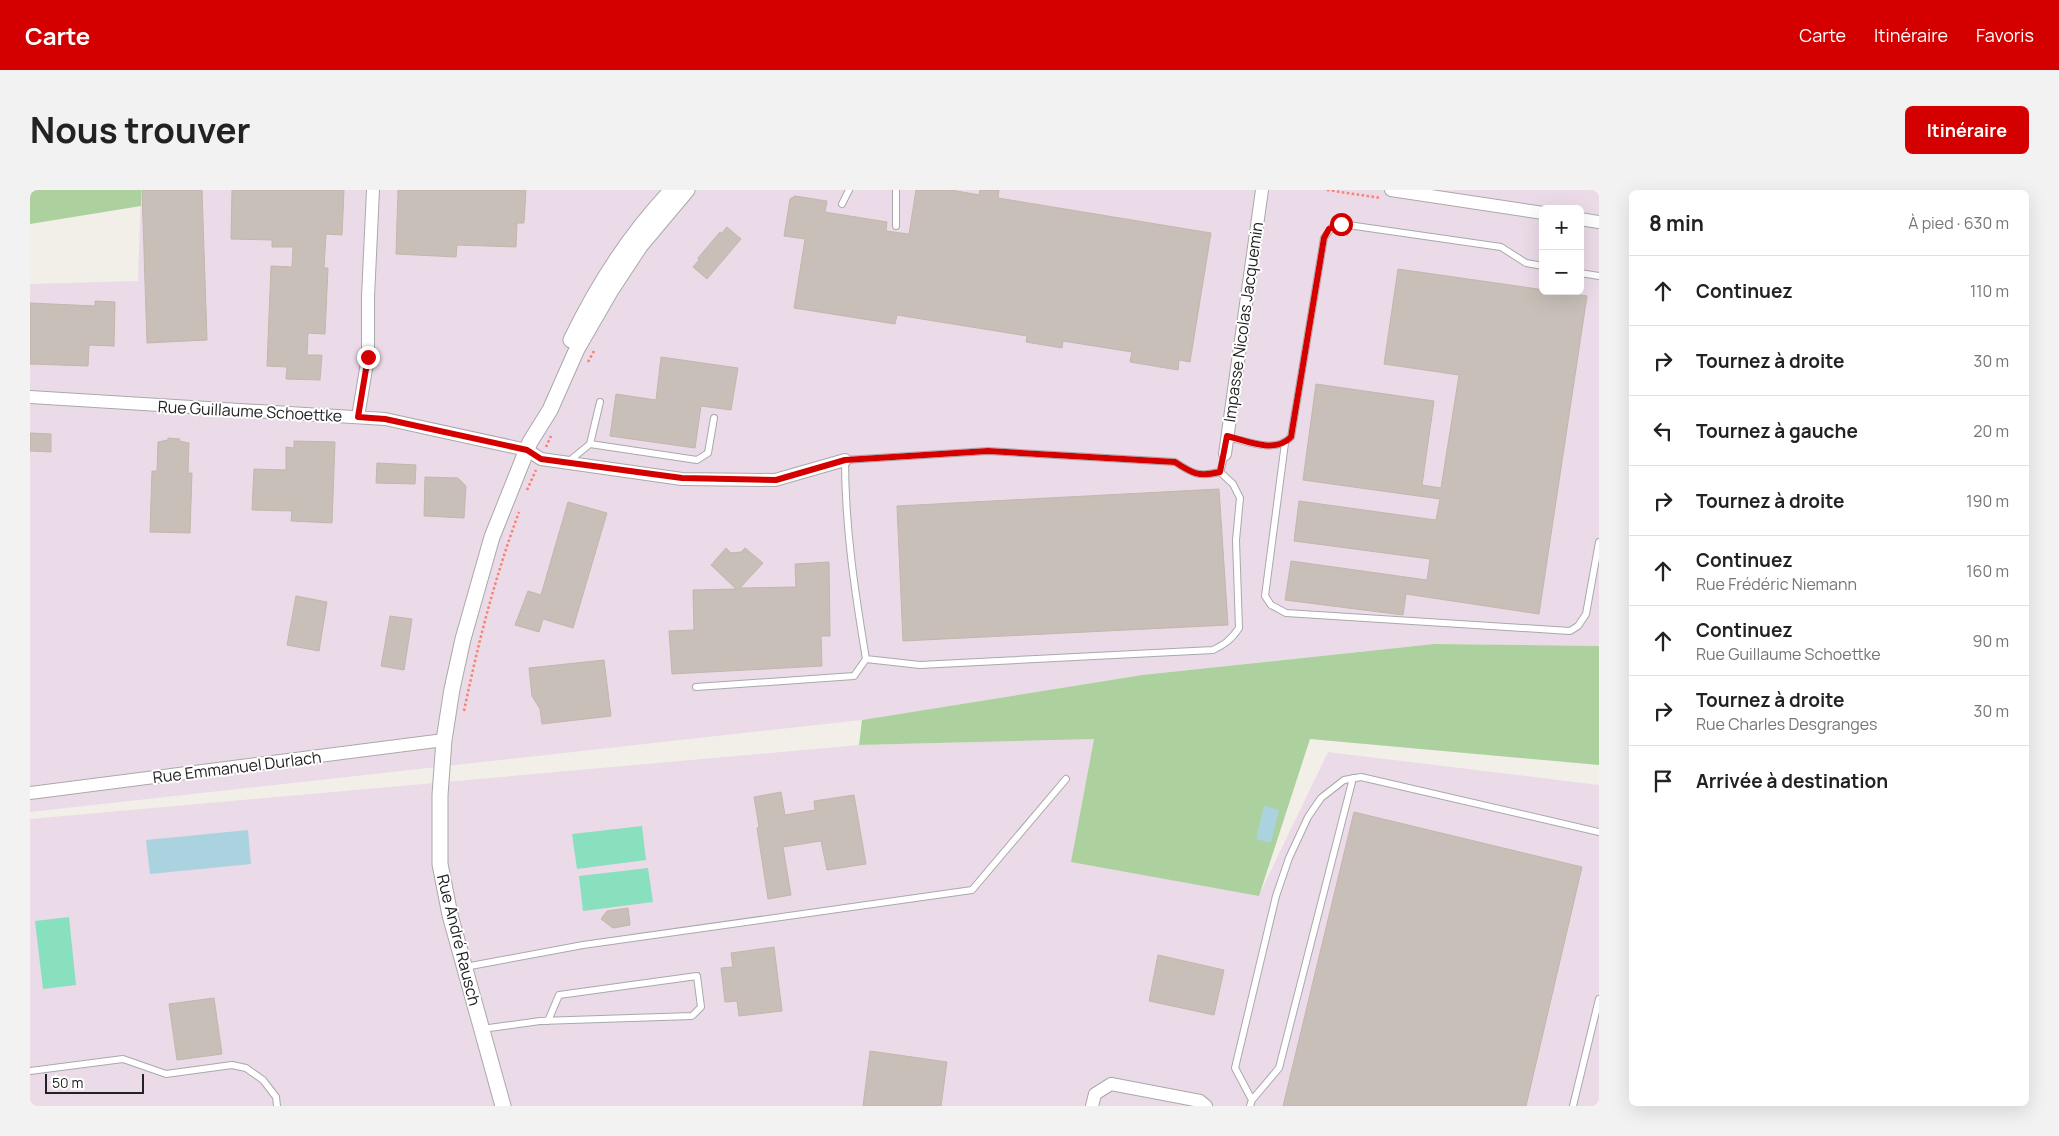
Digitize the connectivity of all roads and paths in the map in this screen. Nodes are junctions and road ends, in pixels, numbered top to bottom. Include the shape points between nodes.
1 (374, 190) edge
2 (672, 190) edge
3 (688, 190) edge
4 (848, 190) edge
5 (896, 190) edge
6 (1262, 190) edge
7 (1391, 190) edge
8 (1456, 195) edge
9 (842, 204) dead end
10 (1539, 212) edge
11 (1584, 220) edge
12 (1599, 222) edge
13 (896, 226) dead end
14 (1539, 265) edge
15 (1584, 274) edge
16 (1599, 276) edge
17 (595, 349) dead end
18 (586, 366) dead end
19 (30, 398) edge
20 (600, 402) dead end
21 (358, 417) junction
22 (714, 418) dead end
23 (552, 434) dead end
24 (1227, 436) junction
25 (1285, 443) junction
26 (590, 444) junction
27 (528, 446) junction
28 (1225, 454) joint
29 (541, 459) junction
30 (845, 460) junction
31 (567, 462) junction
32 (1220, 472) junction
33 (526, 492) dead end
34 (520, 509) dead end
35 (1599, 544) edge
36 (866, 659) junction
37 (696, 687) dead end
38 (464, 713) dead end
39 (444, 740) junction
40 (1353, 778) junction
41 (1066, 779) dead end
42 (30, 793) edge
43 (1599, 832) edge
44 (465, 967) junction
45 (1599, 999) edge
46 (548, 1021) junction
47 (482, 1030) junction
48 (30, 1070) edge
49 (1251, 1103) edge
50 (277, 1106) edge
51 (503, 1106) edge
52 (1092, 1106) edge
53 (1206, 1106) edge
54 (1573, 1106) edge

1 - 21 street via 368,357
2 - 27 street via 656,206 607,274 582,317 537,412
3 - 27 street via 640,246 611,290 576,349 550,410
4 - 9 lane
5 - 13 lane
6 - 24 street, Impasse Nicolas Jacquemin
7 - 8 street
8 - 10 street
11 - 12 street
14 - 25 lane via 1526,263 1501,247 1341,224 1332,227 1324,238 1291,437
15 - 16 lane
17 - 18 path
19 - 21 street, Rue Guillaume Schoettke
20 - 26 lane
21 - 27 street, Rue Guillaume Schoettke via 385,419
22 - 26 lane via 708,453 696,460
23 - 29 path
24 - 25 lane via 1264,445
24 - 28 street, Impasse Nicolas Jacquemin
25 - 35 lane via 1265,596 1271,605 1286,613 1570,631 1586,614
26 - 31 lane
27 - 29 street
27 - 39 street, Rue André Rausch via 492,538 474,597 452,689
28 - 32 lane
29 - 31 street
29 - 33 path
30 - 31 street via 776,480 682,478
30 - 32 lane via 988,451 1175,462 1192,473 1206,476
30 - 36 lane via 855,593
32 - 36 lane via 1233,484 1240,498 1236,540 1239,628 1226,644 1212,650 920,665
34 - 38 path via 483,624
36 - 37 lane via 854,676
39 - 42 street, Rue Emmanuel Durlach
39 - 44 street, Rue André Rausch via 440,864
40 - 43 lane via 1361,777
40 - 49 lane via 1279,1068
40 - 49 lane via 1344,780 1321,798 1308,817 1276,896 1235,1068
41 - 44 lane via 972,890 583,945
44 - 47 street, Rue André Rausch
45 - 54 lane
46 - 46 lane via 692,1016 701,1007 697,976 559,995
46 - 47 lane
47 - 51 street, Rue André Rausch
48 - 50 lane via 123,1059 166,1074 232,1065 246,1068 263,1080 276,1097
52 - 53 street via 1095,1094 1111,1084 1200,1101

